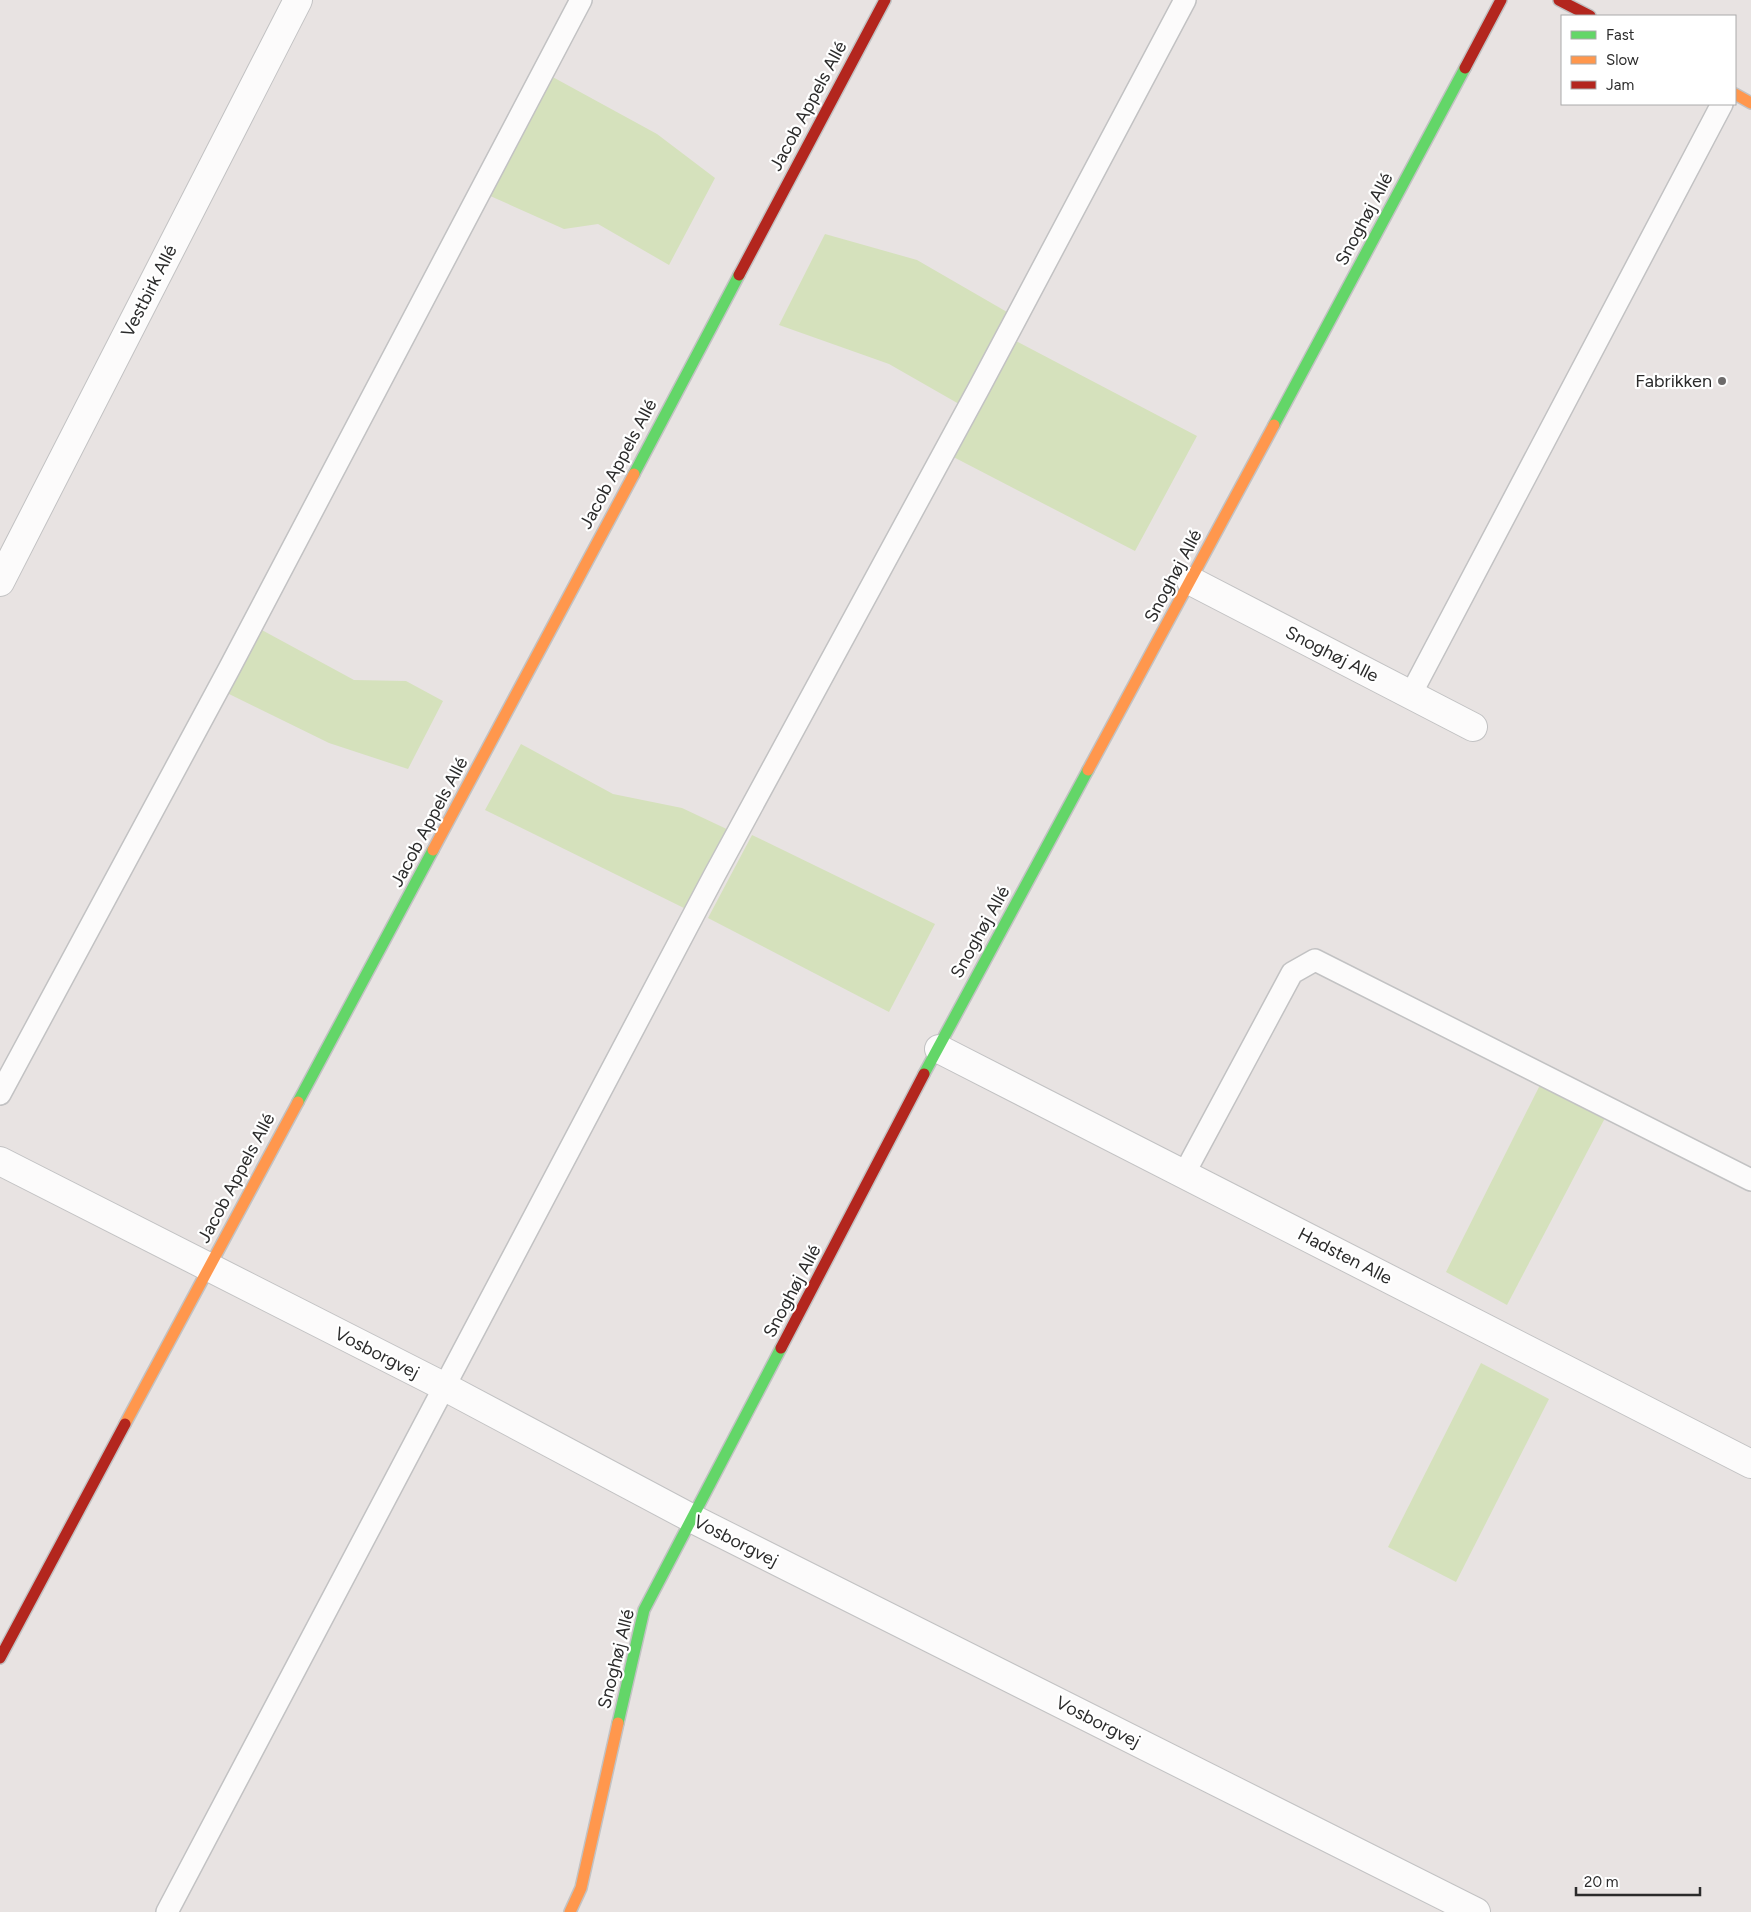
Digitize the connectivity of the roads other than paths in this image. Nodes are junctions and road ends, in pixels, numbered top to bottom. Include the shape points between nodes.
1 (298, 0) edge
2 (581, 0) edge
3 (885, 0) edge
4 (1185, 0) edge
5 (1502, 0) edge
6 (1559, 0) edge
7 (1588, 15) edge
8 (1736, 95) edge
9 (1751, 103) edge
10 (1721, 105) edge
11 (1191, 581) junction
12 (0, 582) edge
13 (1411, 694) junction
14 (1473, 727) dead end
15 (939, 1049) junction
16 (0, 1094) edge
17 (0, 1161) edge
18 (1184, 1174) junction
19 (1751, 1180) edge
20 (208, 1268) junction
21 (445, 1386) junction
22 (1751, 1464) edge
23 (693, 1519) junction
24 (0, 1658) edge
25 (167, 1912) edge
26 (570, 1912) edge
27 (1476, 1912) edge

1 - 12 street, Vestbirk Allé
2 - 16 lane via 229,669
3 - 20 street, Jacob Appels Allé
4 - 21 lane via 714,876
5 - 11 street, Snoghøj Allé
6 - 7 street
8 - 9 street
10 - 13 lane
11 - 13 street, Snoghøj Alle
11 - 15 street, Snoghøj Allé
13 - 14 street, Snoghøj Alle
15 - 18 street, Hadsten Alle
15 - 23 street, Snoghøj Allé
17 - 20 street, Vosborgvej
18 - 19 lane via 1292,973 1315,960
18 - 22 street, Hadsten Alle
20 - 21 street, Vosborgvej
20 - 24 street, Jacob Appels Allé
21 - 23 street, Vosborgvej
21 - 25 lane
23 - 26 street, Snoghøj Allé via 644,1610 581,1888
23 - 27 street, Vosborgvej

